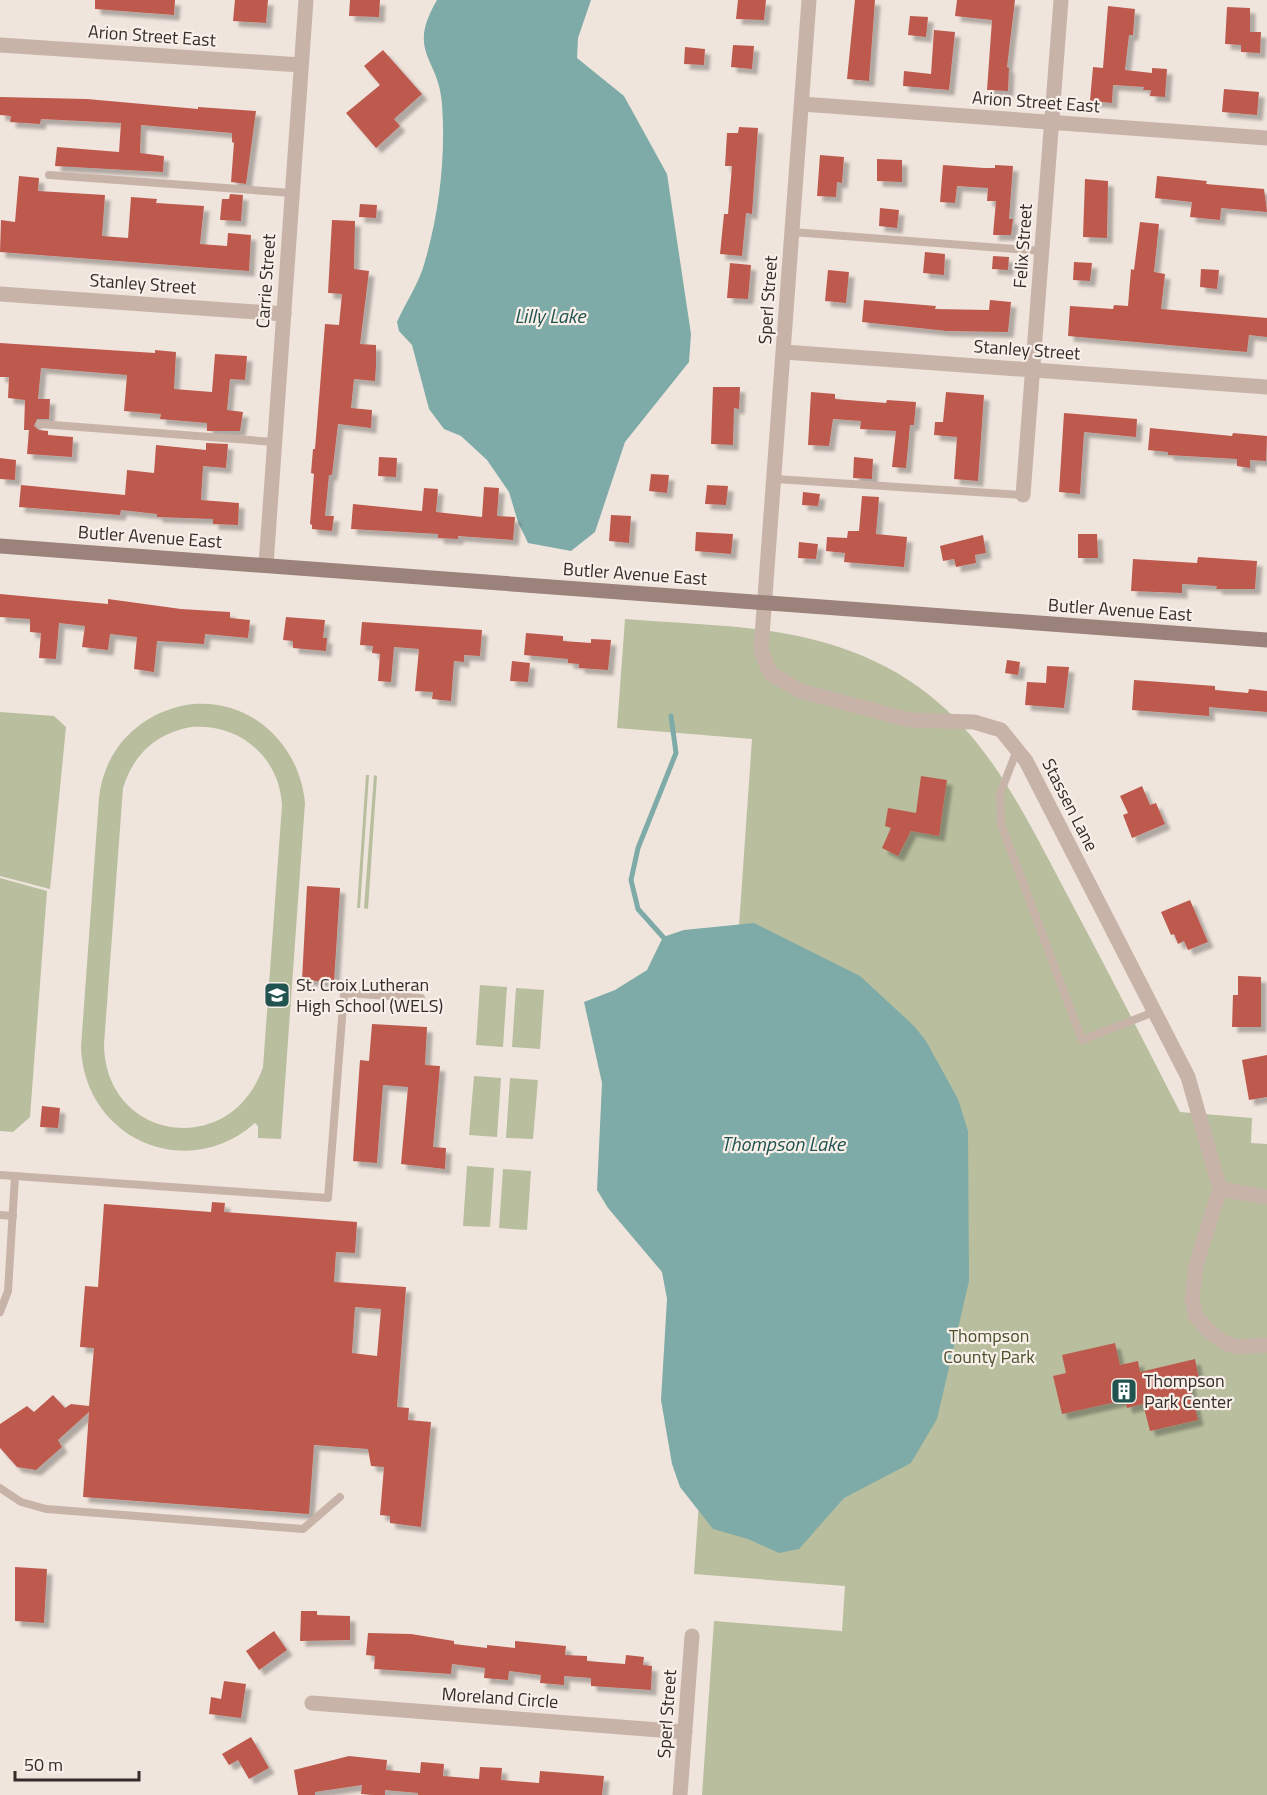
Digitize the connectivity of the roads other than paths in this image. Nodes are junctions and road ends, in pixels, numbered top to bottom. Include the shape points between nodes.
1 (306, 0) edge
2 (809, 0) edge
3 (1061, 0) edge
4 (0, 45) edge
5 (302, 65) junction
6 (802, 104) junction
7 (1052, 122) junction
8 (1267, 138) edge
9 (49, 175) dead end
10 (292, 193) junction
11 (792, 232) junction
12 (1043, 251) junction
13 (0, 294) edge
14 (284, 314) junction
15 (784, 352) junction
16 (1034, 370) junction
17 (1267, 387) edge
18 (40, 424) dead end
19 (274, 442) junction
20 (775, 479) junction
21 (1023, 495) joint
22 (0, 546) edge
23 (266, 565) junction
24 (766, 603) junction
25 (1267, 640) edge
26 (1017, 750) junction
27 (421, 998) dead end
28 (1154, 1012) junction
29 (0, 1175) edge
30 (15, 1176) junction
31 (1220, 1189) junction
32 (1267, 1197) edge
33 (0, 1215) edge
34 (13, 1216) junction
35 (0, 1312) edge
36 (1267, 1345) edge
37 (1, 1491) edge
38 (340, 1497) dead end
39 (692, 1636) dead end
40 (312, 1703) dead end
41 (685, 1732) junction
42 (680, 1795) edge

1 - 5 street, Carrie Street
2 - 6 street, Sperl Street
3 - 7 street, Felix Street
4 - 5 street, Arion Street East
5 - 10 street, Carrie Street
6 - 7 street, Arion Street East
6 - 11 street, Sperl Street
7 - 8 street, Arion Street East
7 - 12 street, Felix Street
9 - 10 lane
10 - 14 street, Carrie Street
11 - 12 lane
11 - 15 street, Sperl Street
12 - 16 street, Felix Street
13 - 14 street, Stanley Street
14 - 19 street, Carrie Street
15 - 16 street, Stanley Street
15 - 20 street, Sperl Street
16 - 17 street, Stanley Street
16 - 21 street, Felix Street
18 - 19 lane
19 - 23 street, Carrie Street
20 - 21 lane
20 - 24 street, Sperl Street
22 - 23 street, Butler Avenue East
23 - 24 street, Butler Avenue East
24 - 25 street, Butler Avenue East
24 - 26 street, Stassen Lane via 761,650 770,674 800,691 910,720 974,722 1000,730
26 - 28 street, Stassen Lane
26 - 28 lane via 1000,794 1001,824 1082,1040
27 - 30 lane via 344,993 328,1198
28 - 31 street, Stassen Lane via 1188,1077
29 - 30 lane
30 - 34 lane
31 - 32 street
31 - 36 street via 1196,1265 1192,1299 1196,1317 1225,1343 1238,1347
33 - 34 lane
34 - 35 lane via 8,1292
37 - 38 lane via 21,1503 46,1509 303,1529
39 - 41 street, Sperl Street
40 - 41 street, Moreland Circle
41 - 42 street, Sperl Street

